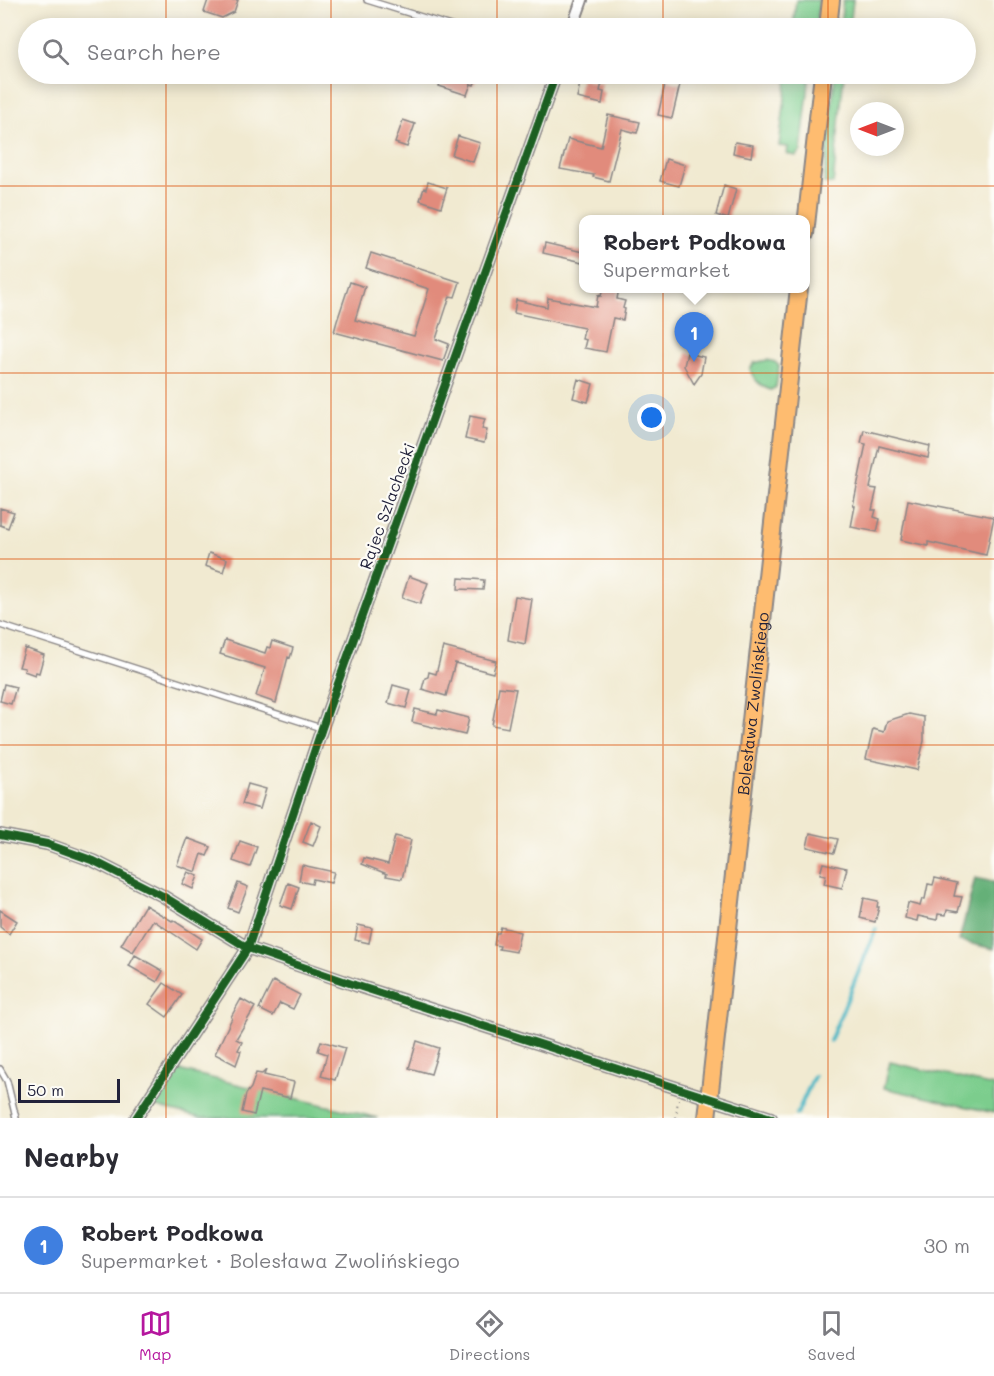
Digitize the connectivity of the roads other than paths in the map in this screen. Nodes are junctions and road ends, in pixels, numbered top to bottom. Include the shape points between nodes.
1 (367, 0) edge
2 (582, 0) edge
3 (831, 0) edge
4 (425, 18) edge
5 (576, 18) edge
6 (829, 18) edge
7 (552, 84) edge
8 (822, 84) edge
9 (807, 215) edge
10 (798, 293) edge
11 (0, 625) edge
12 (322, 728) junction
13 (0, 835) edge
14 (248, 948) junction
15 (0, 1069) edge
16 (709, 1097) junction
17 (16, 1118) edge
18 (136, 1118) edge
19 (707, 1118) edge
20 (771, 1118) edge

1 - 4 lane
2 - 5 street
3 - 6 main road
7 - 12 street, Rajec Szlachecki
8 - 9 main road
10 - 16 main road, Bolesława Zwolińskiego
11 - 12 lane
12 - 14 street, Rajec Szlachecki
13 - 14 street via 47,844 94,861 161,895
14 - 16 street via 355,986
14 - 18 street, Rajec Szlachecki
15 - 17 lane
16 - 19 main road, Bolesława Zwolińskiego
16 - 20 street

